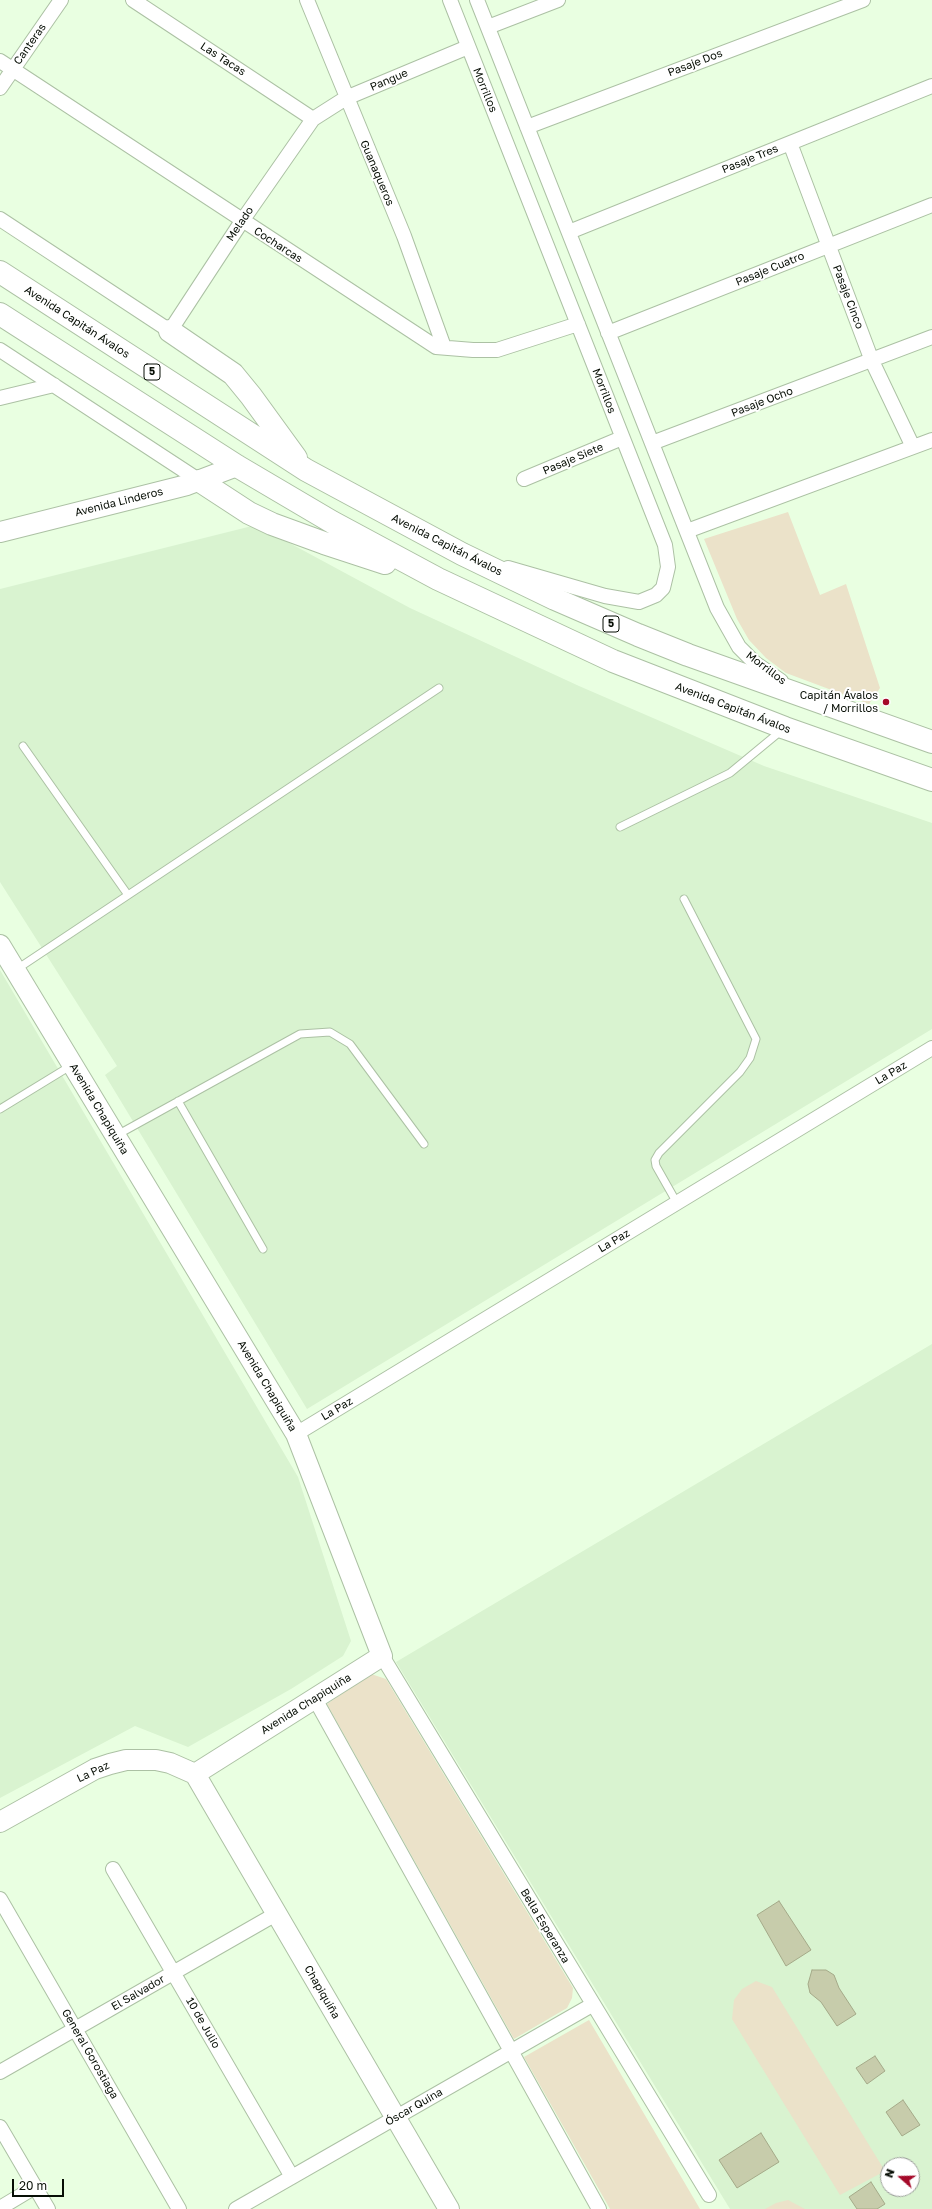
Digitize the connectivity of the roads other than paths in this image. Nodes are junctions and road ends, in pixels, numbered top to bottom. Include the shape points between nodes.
1 (61, 0) edge
2 (133, 0) edge
3 (307, 0) edge
4 (450, 0) edge
5 (477, 0) edge
6 (558, 0) edge
7 (863, 0) edge
8 (488, 27) junction
9 (468, 47) junction
10 (0, 61) edge
11 (12, 69) junction
12 (932, 86) edge
13 (0, 88) edge
14 (346, 98) junction
15 (313, 119) junction
16 (527, 127) junction
17 (790, 143) junction
18 (932, 205) edge
19 (0, 219) edge
20 (242, 221) junction
21 (568, 232) junction
22 (829, 246) junction
23 (0, 272) edge
24 (0, 314) edge
25 (578, 324) junction
26 (170, 331) junction
27 (608, 333) junction
28 (932, 337) edge
29 (444, 347) junction
30 (0, 350) edge
31 (872, 361) junction
32 (54, 385) junction
33 (0, 398) edge
34 (622, 438) junction
35 (932, 440) edge
36 (652, 443) junction
37 (913, 447) junction
38 (237, 466) junction
39 (306, 470) junction
40 (524, 479) dead end
41 (200, 481) junction
42 (687, 531) junction
43 (0, 532) edge
44 (462, 554) junction
45 (438, 580) junction
46 (439, 688) dead end
47 (816, 701) junction
48 (784, 728) junction
49 (932, 742) edge
50 (23, 746) dead end
51 (932, 780) edge
52 (620, 826) dead end
53 (128, 895) junction
54 (684, 899) dead end
55 (0, 945) edge
56 (15, 971) junction
57 (932, 1048) edge
58 (72, 1065) junction
59 (178, 1101) junction
60 (0, 1109) edge
61 (115, 1136) junction
62 (424, 1144) dead end
63 (677, 1203) junction
64 (263, 1249) dead end
65 (296, 1434) junction
66 (382, 1656) junction
67 (315, 1699) junction
68 (194, 1774) junction
69 (0, 1822) edge
70 (113, 1869) dead end
71 (0, 1899) edge
72 (276, 1914) junction
73 (173, 1973) junction
74 (592, 2005) junction
75 (76, 2029) junction
76 (511, 2051) junction
77 (0, 2072) edge
78 (395, 2118) junction
79 (0, 2127) edge
80 (292, 2177) junction
81 (35, 2188) junction
82 (709, 2195) dead end
83 (0, 2208) edge
84 (48, 2209) edge
85 (179, 2209) edge
86 (236, 2209) edge
87 (449, 2209) edge
88 (599, 2209) edge

1 - 11 street, Canteras
2 - 15 street, Las Tacas
3 - 14 street, Guanaqueros
4 - 9 street, Morrillos
5 - 8 street, Morrillos
6 - 8 street
7 - 16 street, Pasaje Dos
8 - 16 street, Morrillos
9 - 14 street, Pangue
9 - 25 street, Morrillos
10 - 11 street, Cocharcas
11 - 13 street, Canteras
11 - 20 street, Cocharcas
12 - 17 street, Pasaje Tres
14 - 15 street, Pangue
14 - 29 street, Guanaqueros via 404,236
15 - 20 street, Melado
16 - 21 street, Morrillos
17 - 21 street, Pasaje Tres
17 - 22 street, Pasaje Cinco
18 - 22 street, Pasaje Cuatro
19 - 26 street
20 - 26 street, Melado
20 - 29 street, Cocharcas via 436,347
21 - 27 street, Morrillos
22 - 27 street, Pasaje Cuatro
22 - 31 street, Pasaje Cinco
23 - 39 highway, Avenida Capitán Ávalos / 5
24 - 38 highway, Avenida Capitán Ávalos
25 - 29 street, Cocharcas via 497,350
25 - 34 street, Morrillos
26 - 39 highway via 233,374
27 - 36 street, Morrillos
28 - 31 street, Pasaje Ocho
30 - 32 street
31 - 36 street, Pasaje Ocho
31 - 37 street, Pasaje Cinco
32 - 33 street
32 - 41 street
34 - 40 street, Pasaje Siete
34 - 44 street, Morrillos via 668,554 666,578 663,588 656,595 638,602 625,601
35 - 37 street
36 - 42 street, Morrillos
37 - 42 street
38 - 39 highway via 272,465
38 - 41 street, Avenida Linderos
38 - 45 highway, Avenida Capitán Ávalos via 338,526
39 - 44 highway, Avenida Capitán Ávalos / 5
41 - 43 street, Avenida Linderos
41 - 45 highway via 242,509 272,524 324,544
42 - 47 street, Morrillos via 717,608 739,647 766,671
44 - 47 highway, Avenida Capitán Ávalos / 5 via 610,624
45 - 48 highway, Avenida Capitán Ávalos via 613,661
46 - 53 lane
47 - 49 highway, Avenida Capitán Ávalos / 5
48 - 51 highway, Avenida Capitán Ávalos
48 - 52 lane via 730,773
50 - 53 lane
53 - 56 lane
54 - 63 lane via 756,1039 750,1058 740,1072 655,1160
55 - 56 street, Avenida Chapiquiña
56 - 58 street, Avenida Chapiquiña
57 - 63 street, La Paz
58 - 60 lane
58 - 61 street, Avenida Chapiquiña
59 - 61 lane
59 - 62 lane via 300,1034 330,1032 350,1044
59 - 64 lane
61 - 65 street, Avenida Chapiquiña
63 - 65 street, La Paz
65 - 66 street, Avenida Chapiquiña
66 - 67 street, Avenida Chapiquiña
66 - 74 street, Bella Esperanza
67 - 68 street, Avenida Chapiquiña
67 - 76 street
68 - 69 street, La Paz via 170,1763 156,1760 132,1760 110,1764 95,1769
68 - 72 street, Chapiquiña
70 - 73 street, 10 de Julio
71 - 75 street, General Gorostiaga
72 - 73 street, El Salvador
72 - 78 street, Chapiquiña
73 - 75 street, El Salvador
73 - 80 street, 10 de Julio
74 - 76 street, Óscar Quina
74 - 82 street, Bella Esperanza
75 - 77 street, El Salvador
75 - 85 street, General Gorostiaga
76 - 78 street, Óscar Quina
76 - 88 street
78 - 80 street, Óscar Quina
78 - 87 street, Chapiquiña
79 - 81 street
80 - 86 street, Óscar Quina
81 - 83 street
81 - 84 street

